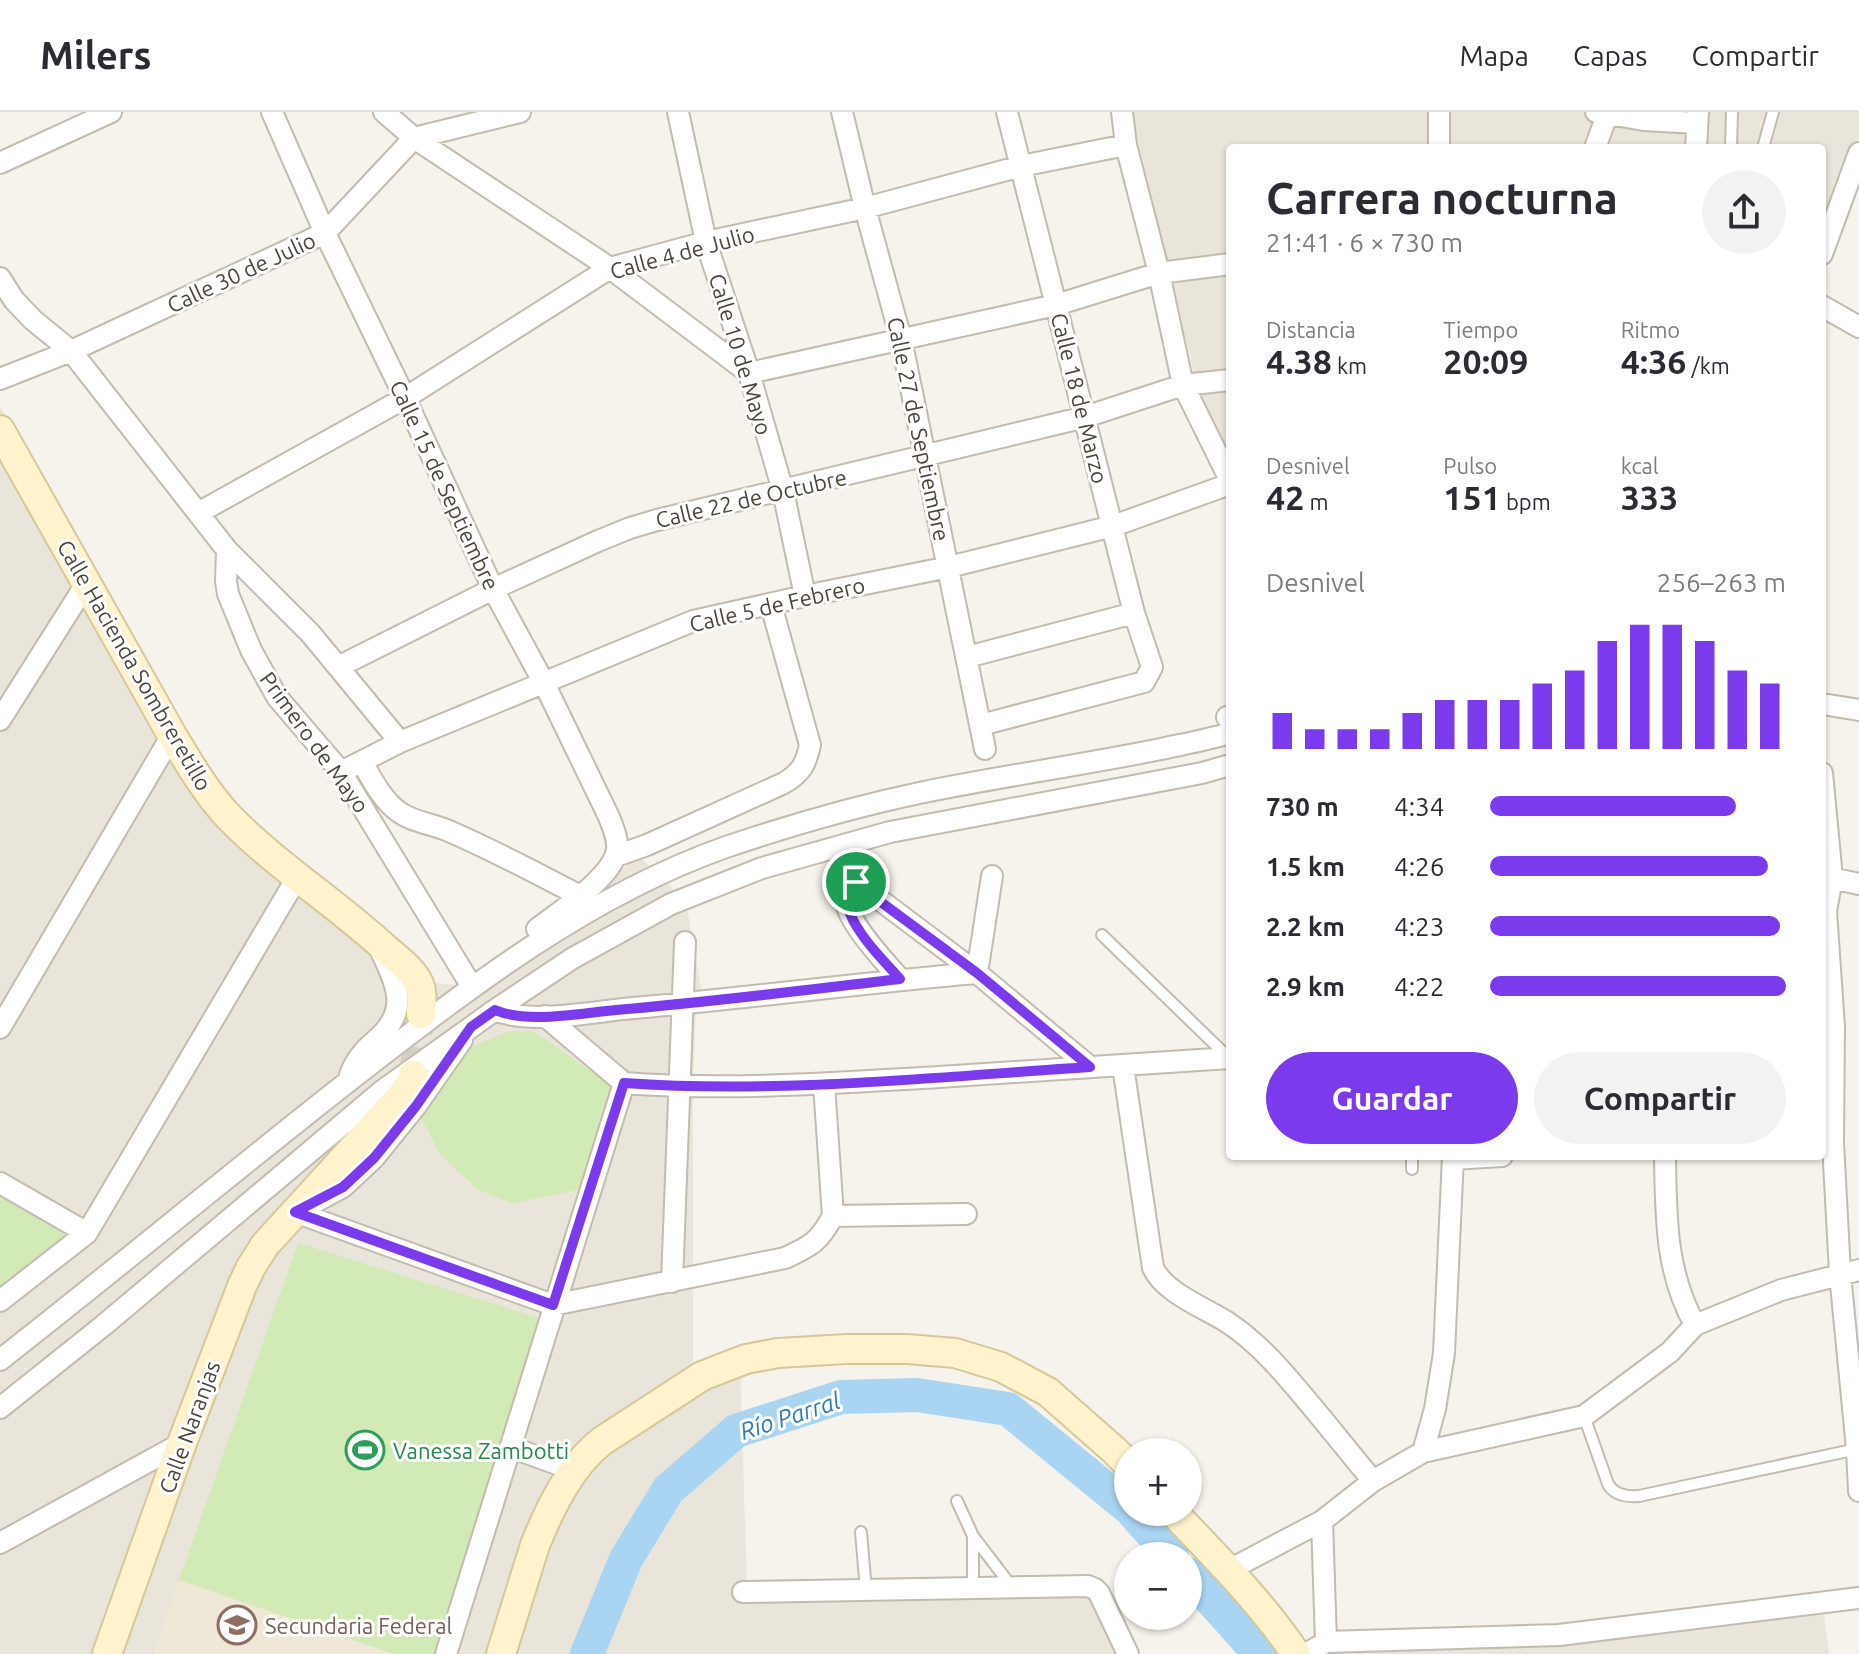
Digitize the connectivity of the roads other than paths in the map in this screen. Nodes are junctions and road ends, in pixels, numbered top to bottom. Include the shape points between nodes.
1 (111, 112) edge
2 (272, 112) edge
3 (384, 112) edge
4 (520, 112) edge
5 (678, 112) edge
6 (842, 112) edge
7 (1007, 112) edge
8 (1122, 112) edge
9 (1439, 112) edge
10 (1732, 112) edge
11 (1773, 112) edge
12 (1601, 114) edge
13 (489, 115) edge
14 (1698, 117) edge
15 (414, 138) junction
16 (1439, 144) edge
17 (1596, 144) edge
18 (1696, 144) edge
19 (1731, 144) edge
20 (1764, 144) edge
21 (1126, 145) junction
22 (1859, 153) edge
23 (0, 163) edge
24 (1021, 166) junction
25 (865, 208) junction
26 (325, 233) junction
27 (706, 242) junction
28 (1826, 243) edge
29 (1226, 265) edge
30 (610, 268) junction
31 (1159, 273) junction
32 (0, 278) edge
33 (1056, 305) junction
34 (1826, 308) edge
35 (1859, 327) edge
36 (901, 339) junction
37 (71, 351) junction
38 (749, 373) junction
39 (0, 379) edge
40 (1226, 380) edge
41 (1183, 385) junction
42 (405, 398) junction
43 (1085, 417) junction
44 (0, 430) edge
45 (926, 456) junction
46 (1226, 474) edge
47 (1226, 484) edge
48 (783, 491) junction
49 (198, 513) junction
50 (1113, 526) junction
51 (227, 550) junction
52 (949, 567) junction
53 (86, 584) junction
54 (493, 589) junction
55 (805, 596) junction
56 (771, 605) junction
57 (1134, 613) junction
58 (967, 657) junction
59 (338, 667) junction
60 (544, 683) junction
61 (1826, 705) edge
62 (1859, 710) edge
63 (0, 720) edge
64 (1226, 723) edge
65 (981, 725) junction
66 (172, 735) junction
67 (400, 742) junction
68 (985, 749) dead end
69 (362, 762) junction
70 (1226, 766) edge
71 (341, 772) junction
72 (616, 856) junction
73 (1826, 856) edge
74 (298, 876) junction
75 (992, 876) dead end
76 (1827, 877) edge
77 (1859, 884) edge
78 (580, 896) junction
79 (1102, 935) dead end
80 (376, 940) junction
81 (685, 942) dead end
82 (1826, 967) edge
83 (977, 973) junction
84 (900, 979) junction
85 (682, 1004) junction
86 (495, 1010) junction
87 (421, 1014) tunnel mouth
88 (545, 1016) junction
89 (471, 1027) junction
90 (1828, 1027) edge
91 (0, 1028) edge
92 (1226, 1054) edge
93 (1226, 1058) edge
94 (1123, 1066) junction
95 (1090, 1067) junction
96 (413, 1075) tunnel mouth
97 (347, 1083) junction
98 (624, 1083) junction
99 (824, 1084) junction
100 (678, 1087) junction
101 (1827, 1143) edge
102 (1412, 1160) edge
103 (1453, 1160) edge
104 (1665, 1160) edge
105 (1412, 1169) dead end
106 (0, 1183) edge
107 (295, 1212) junction
108 (966, 1214) dead end
109 (833, 1216) junction
110 (87, 1233) junction
111 (1850, 1272) edge
112 (672, 1282) junction
113 (0, 1301) edge
114 (553, 1305) junction
115 (1695, 1325) junction
116 (0, 1360) edge
117 (0, 1408) edge
118 (1584, 1416) junction
119 (182, 1443) junction
120 (510, 1447) junction
121 (1857, 1449) edge
122 (1114, 1450) edge
123 (1423, 1452) junction
124 (574, 1470) junction
125 (1373, 1481) junction
126 (1859, 1491) edge
127 (957, 1501) dead end
128 (1322, 1521) junction
129 (1187, 1526) edge
130 (861, 1532) dead end
131 (973, 1536) junction
132 (0, 1543) edge
133 (1229, 1570) junction
134 (1012, 1587) junction
135 (973, 1588) junction
136 (866, 1591) junction
137 (743, 1592) dead end
138 (1859, 1598) edge
139 (1558, 1644) edge
140 (1311, 1650) edge
141 (107, 1654) edge
142 (446, 1654) edge
143 (501, 1654) edge
144 (1128, 1654) edge

1 - 23 street
2 - 26 street, Calle 15 de Septiembre
3 - 15 street
4 - 13 street
5 - 27 street, Calle 10 de Mayo
6 - 25 street, Calle 27 de Septiembre
7 - 24 street, Calle 18 de Marzo
8 - 21 street
9 - 16 street
10 - 19 lane
11 - 20 lane
12 - 14 street via 1644,120
12 - 17 street
13 - 15 street
14 - 18 street
15 - 26 street, Calle 30 de Julio
15 - 30 street
21 - 24 street, Calle 4 de Julio
21 - 31 street
22 - 28 street
24 - 25 street, Calle 4 de Julio
24 - 33 street, Calle 18 de Marzo
25 - 27 street, Calle 4 de Julio
25 - 36 street, Calle 27 de Septiembre
26 - 37 street, Calle 30 de Julio
26 - 42 street, Calle 15 de Septiembre
27 - 30 street, Calle 4 de Julio
27 - 38 street, Calle 10 de Mayo
29 - 31 street
30 - 38 street
30 - 42 street, Calle 4 de Julio
31 - 33 street
31 - 41 street
32 - 37 street via 33,320
33 - 36 street
33 - 43 street, Calle 18 de Marzo
34 - 35 street
36 - 38 street
36 - 45 street, Calle 27 de Septiembre
37 - 39 street, Calle 30 de Julio
37 - 49 street
38 - 48 street, Calle 10 de Mayo
40 - 41 street, Calle 22 de Octubre
41 - 43 street, Calle 22 de Octubre
41 - 46 street
42 - 49 street, Calle 4 de Julio
42 - 54 street, Calle 15 de Septiembre
43 - 45 street, Calle 22 de Octubre
43 - 50 street, Calle 18 de Marzo
44 - 53 street, Calle Hacienda Sombreretillo
45 - 48 street, Calle 22 de Octubre
45 - 52 street, Calle 27 de Septiembre
47 - 50 street, Calle 5 de Febrero
48 - 54 street, Calle 22 de Octubre via 630,528
48 - 55 street, Calle 10 de Mayo
49 - 51 street
50 - 52 street, Calle 5 de Febrero
50 - 57 street, Calle 18 de Marzo
51 - 59 street
51 - 71 street, Primero de Mayo via 228,594 251,650 277,697
52 - 55 street, Calle 5 de Febrero
52 - 58 street, Calle 27 de Septiembre
53 - 63 street
53 - 66 street, Calle Hacienda Sombreretillo
54 - 59 street, Calle 22 de Octubre
54 - 60 street, Calle 15 de Septiembre
55 - 56 street, Calle 5 de Febrero
56 - 60 street, Calle 5 de Febrero via 693,621
56 - 72 street via 810,745 807,762 784,783
57 - 58 street
57 - 65 street, Calle 18 de Marzo via 1152,667 1144,682
58 - 65 street, Calle 27 de Septiembre
59 - 67 street
60 - 67 street, Calle 5 de Febrero
60 - 72 street, Calle 15 de Septiembre via 609,817
61 - 62 street
64 - 97 street via 1127,756 923,792 723,848 637,885 558,929
65 - 68 street, Calle 27 de Septiembre
66 - 74 street, Calle Hacienda Sombreretillo via 227,814
66 - 91 street
67 - 69 street, Calle 5 de Febrero
69 - 71 street, Calle 5 de Febrero
69 - 78 street via 400,813 489,849
70 - 86 street via 890,832 762,868 671,904 573,958
71 - 78 street, Primero de Mayo via 465,985
72 - 78 street
73 - 76 street
74 - 80 street, Calle Hacienda Sombreretillo
74 - 110 street
75 - 83 street
76 - 77 street
79 - 92 lane
80 - 87 street, Calle Hacienda Sombreretillo via 419,983
80 - 97 street via 394,982 397,1012 356,1061
81 - 85 street
82 - 90 street
83 - 84 street
83 - 84 street via 856,882 847,881 843,890 859,931
83 - 95 street
84 - 85 street
85 - 88 street
85 - 100 street
86 - 88 street
86 - 89 street
88 - 98 street
89 - 107 street via 374,1158 343,1187
89 - 117 street via 382,1091
90 - 101 street
93 - 94 street
94 - 95 street
94 - 125 street via 1153,1268 1163,1283 1256,1344
95 - 99 street
96 - 107 street, Calle Naranjas via 402,1095
97 - 116 street
98 - 100 street
98 - 114 street
99 - 100 street
99 - 109 street
100 - 112 street
101 - 111 street
102 - 105 lane
103 - 123 street via 1444,1353
104 - 115 street via 1670,1257
106 - 110 street
107 - 114 street
107 - 119 street, Calle Naranjas via 251,1267
108 - 109 street
109 - 112 street via 823,1234 785,1258
110 - 113 street
111 - 115 street via 1781,1290
111 - 121 street
112 - 114 street
114 - 120 street
115 - 118 street via 1670,1352
118 - 121 lane via 1608,1484 1629,1496
118 - 123 street
119 - 132 street
119 - 141 street, Calle Naranjas
120 - 124 street
120 - 142 street
121 - 126 street
122 - 124 street via 1048,1392 1001,1367 955,1353 862,1349 778,1353 702,1376 602,1441
123 - 125 street
124 - 143 street via 535,1545
125 - 128 street
127 - 131 lane
128 - 133 street
128 - 140 street
129 - 133 street
130 - 136 lane
131 - 134 lane
131 - 135 lane
133 - 140 street via 1285,1638
134 - 135 street
134 - 144 street via 1095,1589
135 - 136 street
136 - 137 street
138 - 139 street
139 - 140 street

